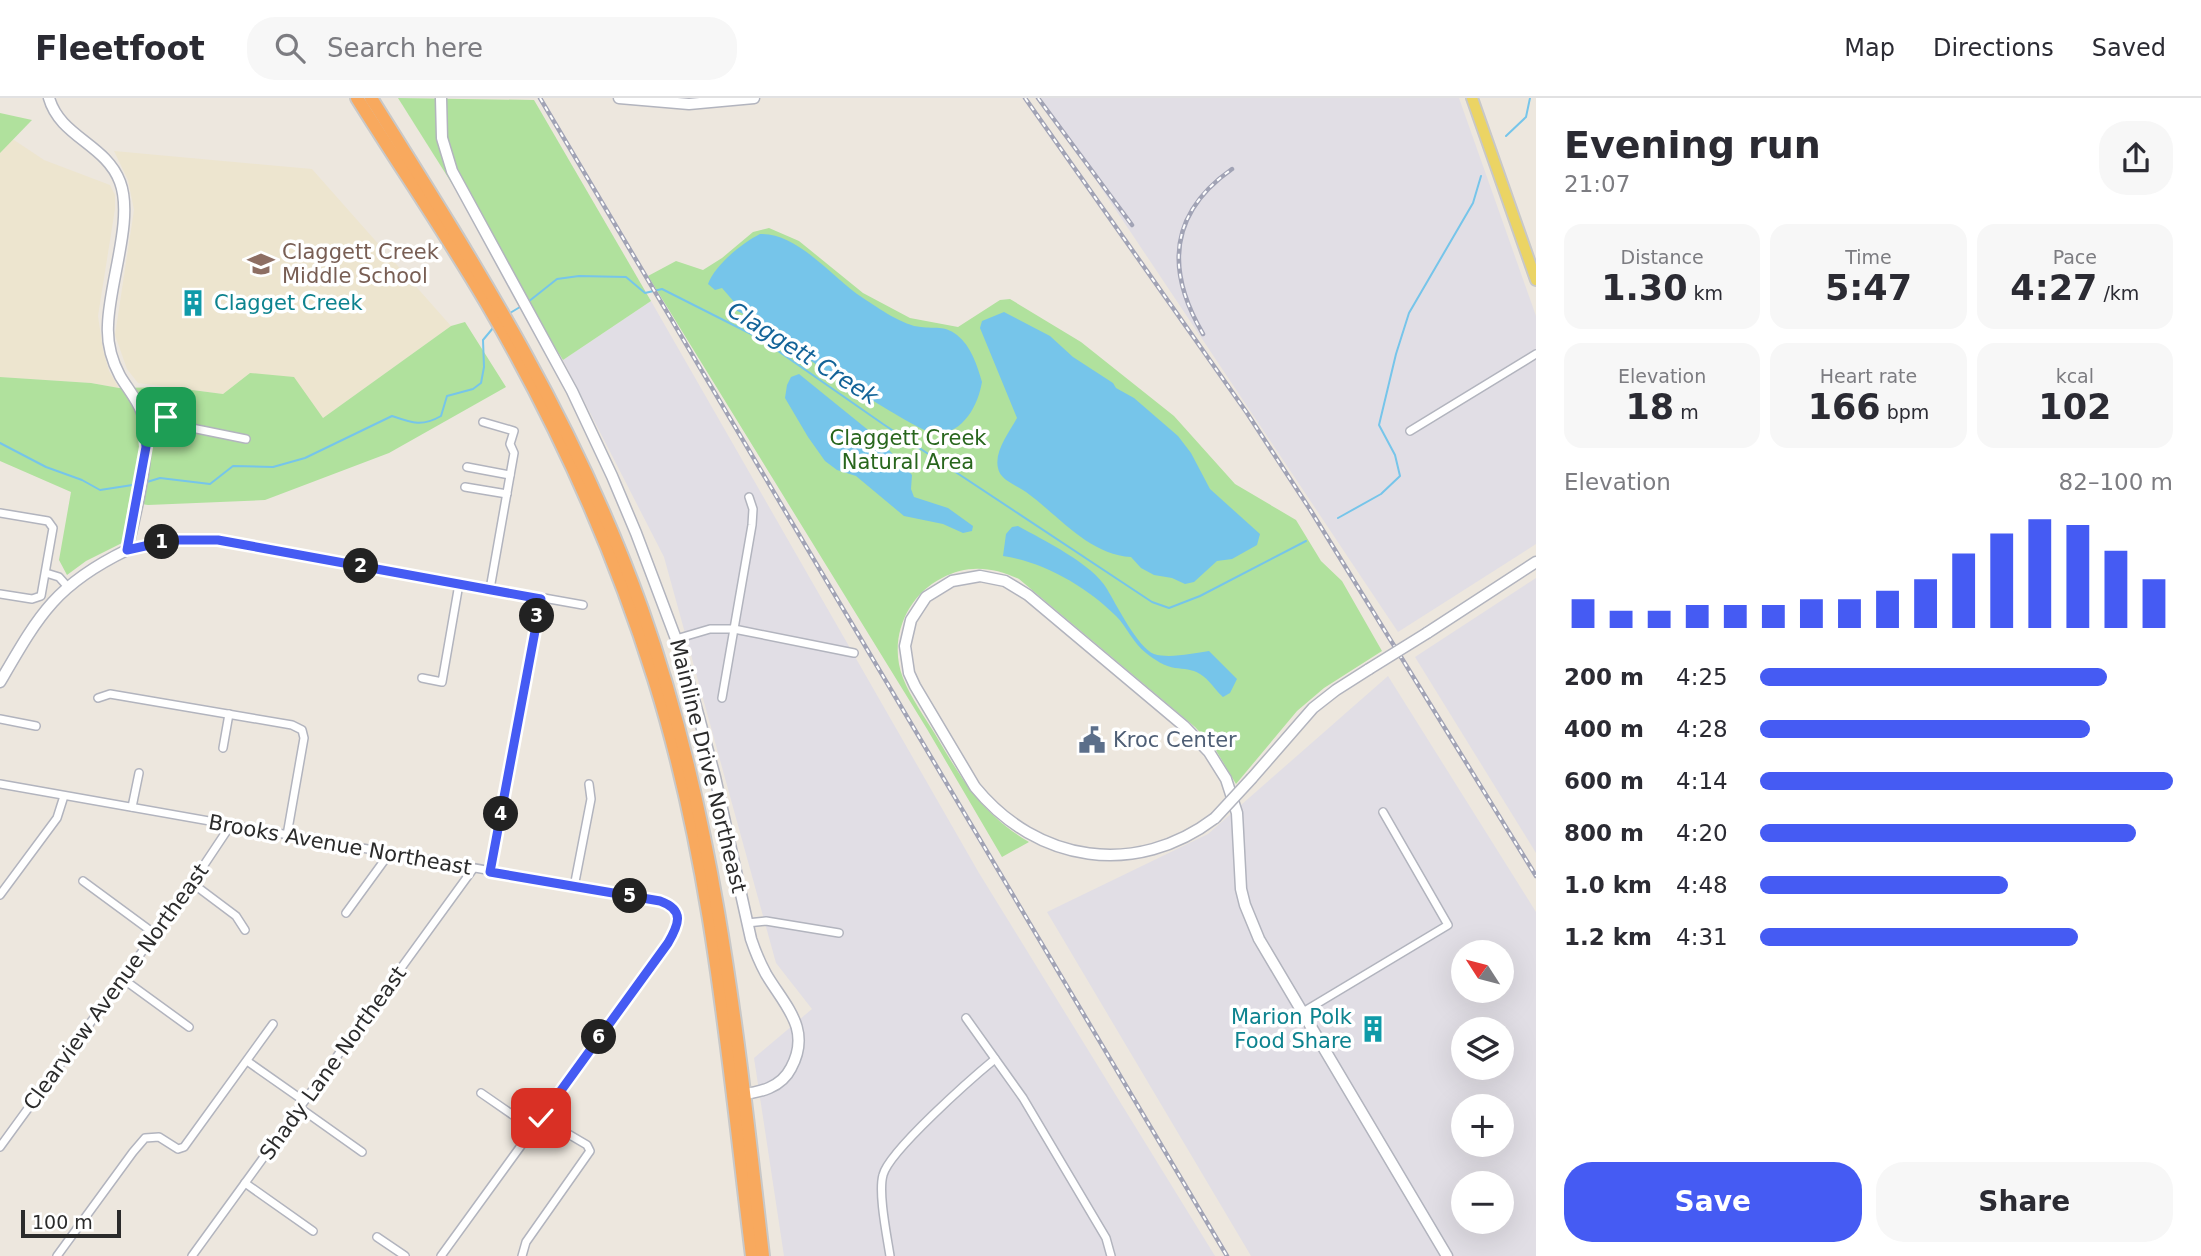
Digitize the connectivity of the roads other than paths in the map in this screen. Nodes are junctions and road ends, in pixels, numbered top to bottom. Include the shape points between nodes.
1 (49, 98) edge
2 (357, 98) edge
3 (371, 98) edge
4 (381, 98) edge
5 (441, 98) edge
6 (619, 98) edge
7 (754, 98) edge
8 (1472, 98) edge
9 (712, 101) edge
10 (381, 114) junction
11 (1536, 280) edge
12 (491, 301) junction
13 (1536, 354) edge
14 (143, 413) junction
15 (483, 422) dead end
16 (1410, 430) dead end
17 (246, 439) dead end
18 (467, 467) dead end
19 (510, 475) junction
20 (465, 487) dead end
21 (507, 494) junction
22 (749, 497) dead end
23 (0, 513) edge
24 (127, 550) junction
25 (1536, 562) edge
26 (46, 573) junction
27 (459, 584) junction
28 (67, 586) junction
29 (490, 589) junction
30 (0, 594) edge
31 (541, 599) junction
32 (583, 605) dead end
33 (734, 629) junction
34 (676, 639) junction
35 (854, 653) dead end
36 (422, 678) dead end
37 (0, 682) edge
38 (98, 698) dead end
39 (722, 698) dead end
40 (229, 714) junction
41 (0, 719) edge
42 (36, 726) dead end
43 (223, 748) dead end
44 (139, 773) dead end
45 (589, 783) dead end
46 (0, 784) edge
47 (64, 796) junction
48 (132, 807) junction
49 (1383, 812) dead end
50 (230, 825) junction
51 (286, 835) junction
52 (389, 854) junction
53 (473, 869) junction
54 (490, 872) junction
55 (83, 881) dead end
56 (192, 883) junction
57 (574, 887) junction
58 (0, 895) edge
59 (345, 913) dead end
60 (747, 923) junction
61 (245, 930) dead end
62 (839, 933) dead end
63 (155, 934) junction
64 (123, 979) junction
65 (1303, 1012) junction
66 (966, 1018) dead end
67 (273, 1024) dead end
68 (190, 1027) dead end
69 (995, 1059) junction
70 (247, 1060) junction
71 (481, 1093) dead end
72 (738, 1095) junction
73 (302, 1105) junction
74 (541, 1118) junction
75 (533, 1129) junction
76 (0, 1147) edge
77 (362, 1152) dead end
78 (245, 1183) junction
79 (313, 1231) dead end
80 (377, 1237) dead end
81 (57, 1256) edge
82 (192, 1256) edge
83 (405, 1256) edge
84 (441, 1256) edge
85 (522, 1256) edge
86 (752, 1256) edge
87 (764, 1256) edge
88 (890, 1256) edge
89 (1111, 1256) edge
90 (1447, 1256) edge

1 - 14 street via 61,121 111,163 123,190 108,338 120,376
2 - 12 highway
3 - 10 highway
4 - 10 highway
5 - 34 street, Mainline Drive Northeast via 442,138 452,172 572,391 612,476
6 - 9 street via 689,104
7 - 9 street
8 - 11 main road
10 - 12 highway
12 - 72 highway via 593,513 654,679 702,876
13 - 16 street
14 - 17 street via 160,412 175,425
14 - 24 street via 144,461
15 - 19 street via 513,429
18 - 19 street
19 - 21 street
20 - 21 street
21 - 29 street
22 - 33 street via 753,517
23 - 26 street via 51,524
24 - 27 street via 172,540 218,540
24 - 28 street
25 - 65 street, bridge via 1313,708 1252,778 1229,805 1215,818 1156,849 1117,855 1062,848 1020,829 975,787 909,673 905,646 911,620 922,602 947,583 974,576 1005,581 1028,595 1184,726 1226,779 1236,808 1239,820 1241,889 1251,922
26 - 28 street
26 - 30 street via 39,598
27 - 29 street
27 - 36 street via 442,682
28 - 37 street via 37,619
29 - 31 street
31 - 32 street
31 - 54 street
33 - 34 street via 710,629
33 - 35 street
33 - 39 street
34 - 60 street, Mainline Drive Northeast via 715,777
38 - 40 street via 110,694
40 - 43 street
40 - 51 street via 302,730
41 - 42 street
44 - 48 street
45 - 57 street via 591,799
46 - 47 street, Brooks Avenue Northeast
47 - 48 street, Brooks Avenue Northeast
47 - 58 street via 60,813
48 - 50 street, Brooks Avenue Northeast
49 - 65 street via 1448,925
50 - 51 street, Brooks Avenue Northeast
50 - 56 street, Clearview Avenue Northeast
51 - 52 street, Brooks Avenue Northeast
52 - 53 street, Brooks Avenue Northeast
52 - 59 street
53 - 54 street, Brooks Avenue Northeast
53 - 73 street, Shady Lane Northeast
54 - 57 street, Brooks Avenue Northeast
55 - 63 street
56 - 61 street via 236,916
56 - 63 street, Clearview Avenue Northeast
57 - 74 street, Brooks Avenue Northeast via 660,901 677,913 677,926
60 - 62 street via 766,921
60 - 72 street, Mainline Drive Northeast via 756,956 797,1024 799,1044 783,1080
63 - 64 street, Clearview Avenue Northeast
64 - 68 street
64 - 76 street, Clearview Avenue Northeast
65 - 90 street
66 - 69 street
67 - 70 street
69 - 88 street via 887,1165 881,1187
69 - 89 street via 1106,1238
70 - 73 street
70 - 81 street via 184,1147 174,1148 153,1136 139,1144
71 - 75 street
72 - 86 highway
72 - 87 highway
73 - 77 street
73 - 78 street, Shady Lane Northeast
74 - 75 street
74 - 85 street via 590,1151 526,1241
75 - 84 street
78 - 79 street
78 - 82 street, Shady Lane Northeast
80 - 83 street

